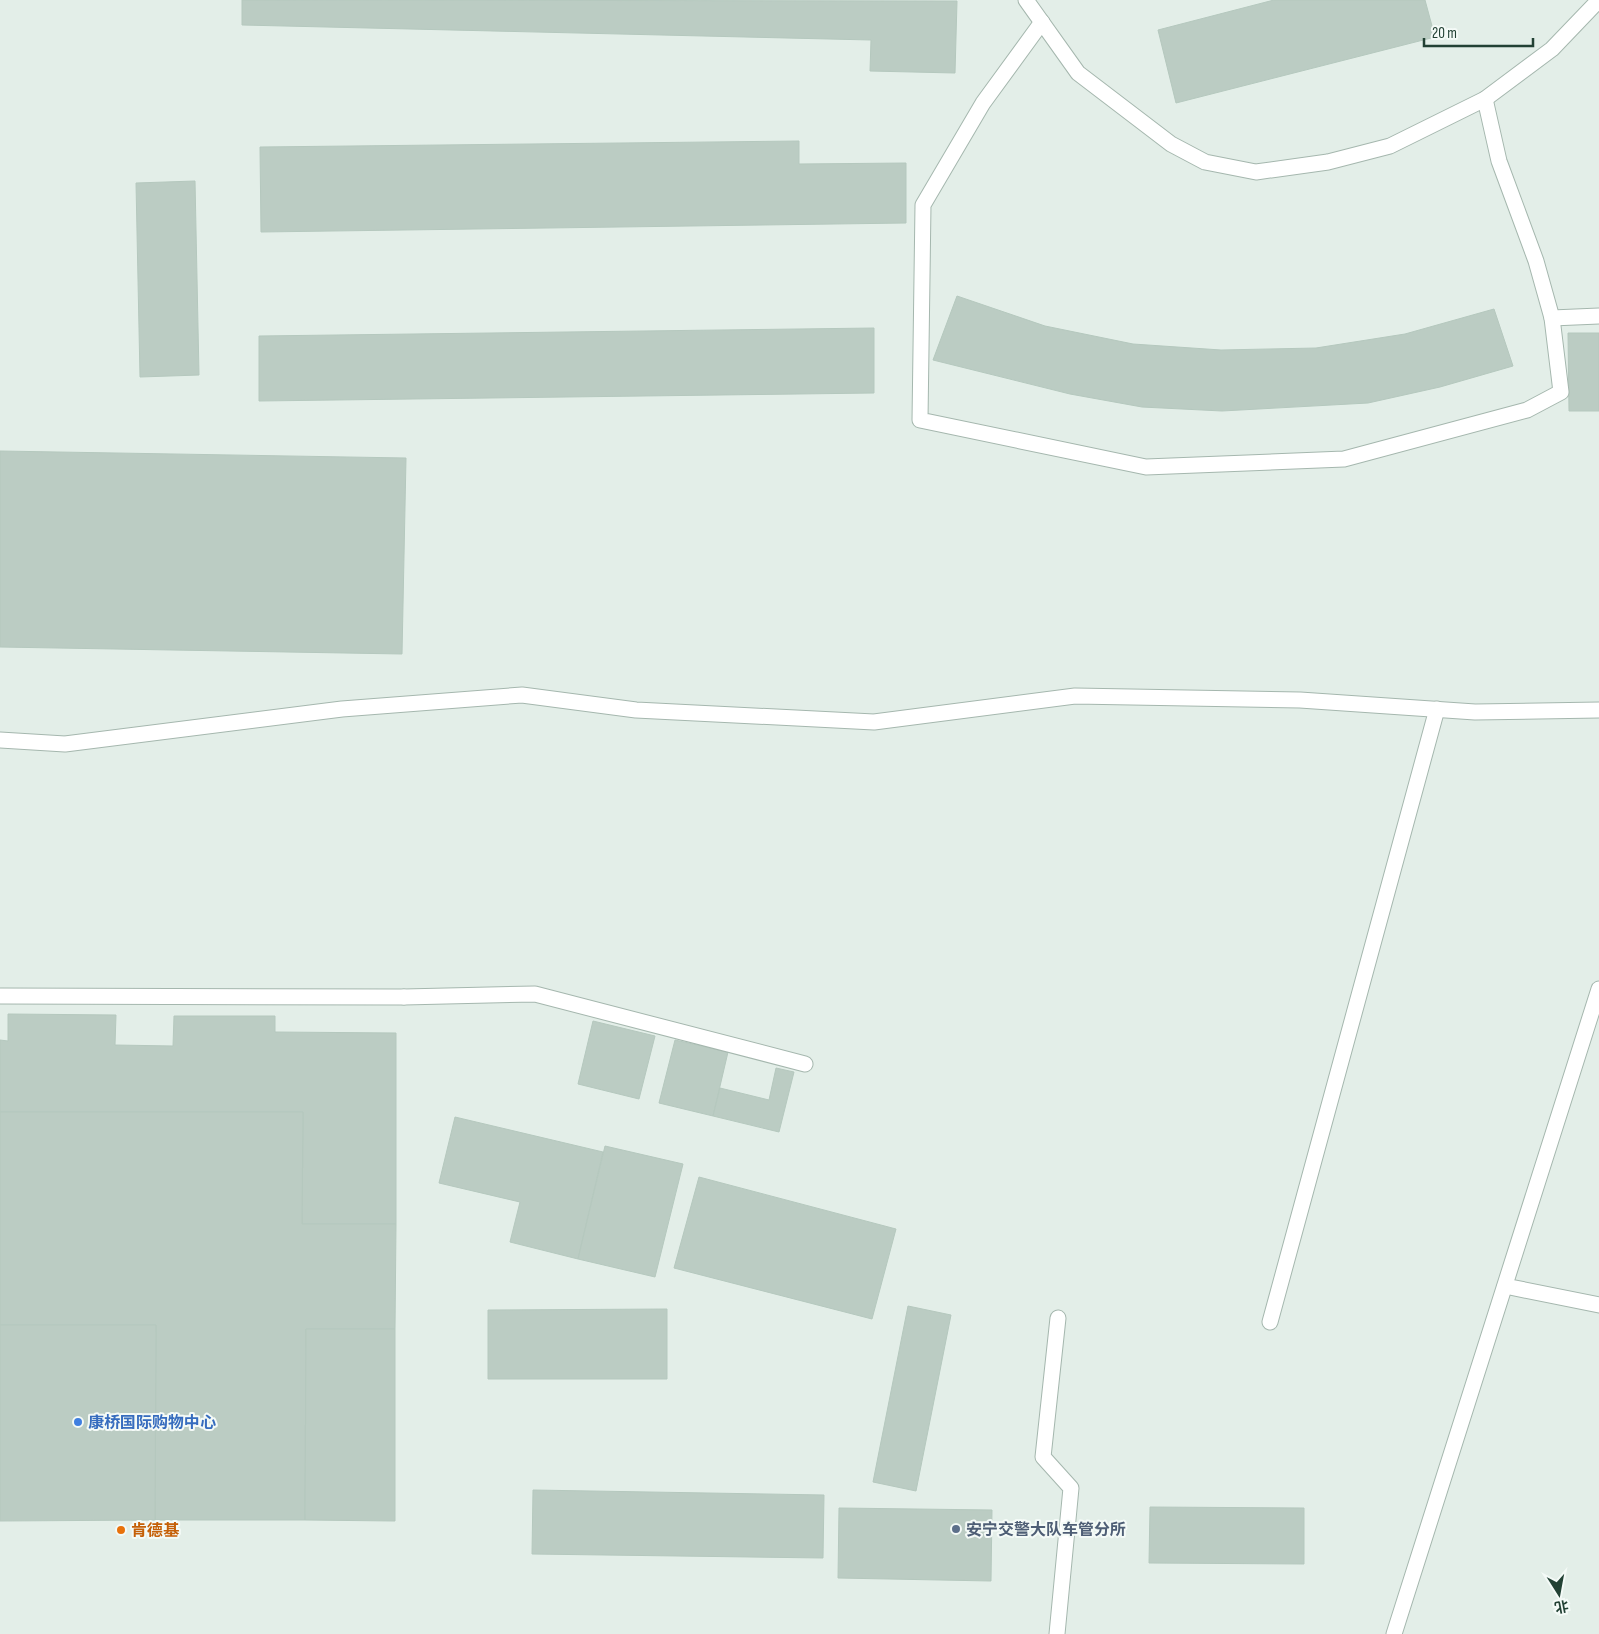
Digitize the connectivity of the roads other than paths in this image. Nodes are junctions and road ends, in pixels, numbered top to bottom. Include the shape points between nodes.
1 (1026, 0) edge
2 (1599, 0) edge
3 (1042, 22) junction
4 (1485, 98) junction
5 (1599, 316) edge
6 (1552, 318) junction
7 (1437, 709) junction
8 (1599, 710) edge
9 (0, 740) edge
10 (1599, 989) edge
11 (0, 996) edge
12 (805, 1064) dead end
13 (1505, 1286) junction
14 (1599, 1305) edge
15 (1058, 1318) dead end
16 (1270, 1322) dead end
17 (1057, 1634) edge
18 (1394, 1634) edge

1 - 3 street
2 - 4 street via 1552,49
3 - 4 street via 1078,73 1171,144 1205,162 1256,172 1328,162 1390,146
3 - 6 street via 983,103 923,205 920,420 1146,467 1344,459 1527,410 1561,392
4 - 6 street via 1499,161 1536,261
5 - 6 street
7 - 8 street via 1475,712
7 - 9 street via 1300,700 1075,696 874,722 636,710 522,695 342,709 64,744
7 - 16 street
10 - 13 street
11 - 12 street via 535,994
13 - 14 street
13 - 18 street
15 - 17 street via 1043,1457 1071,1488

